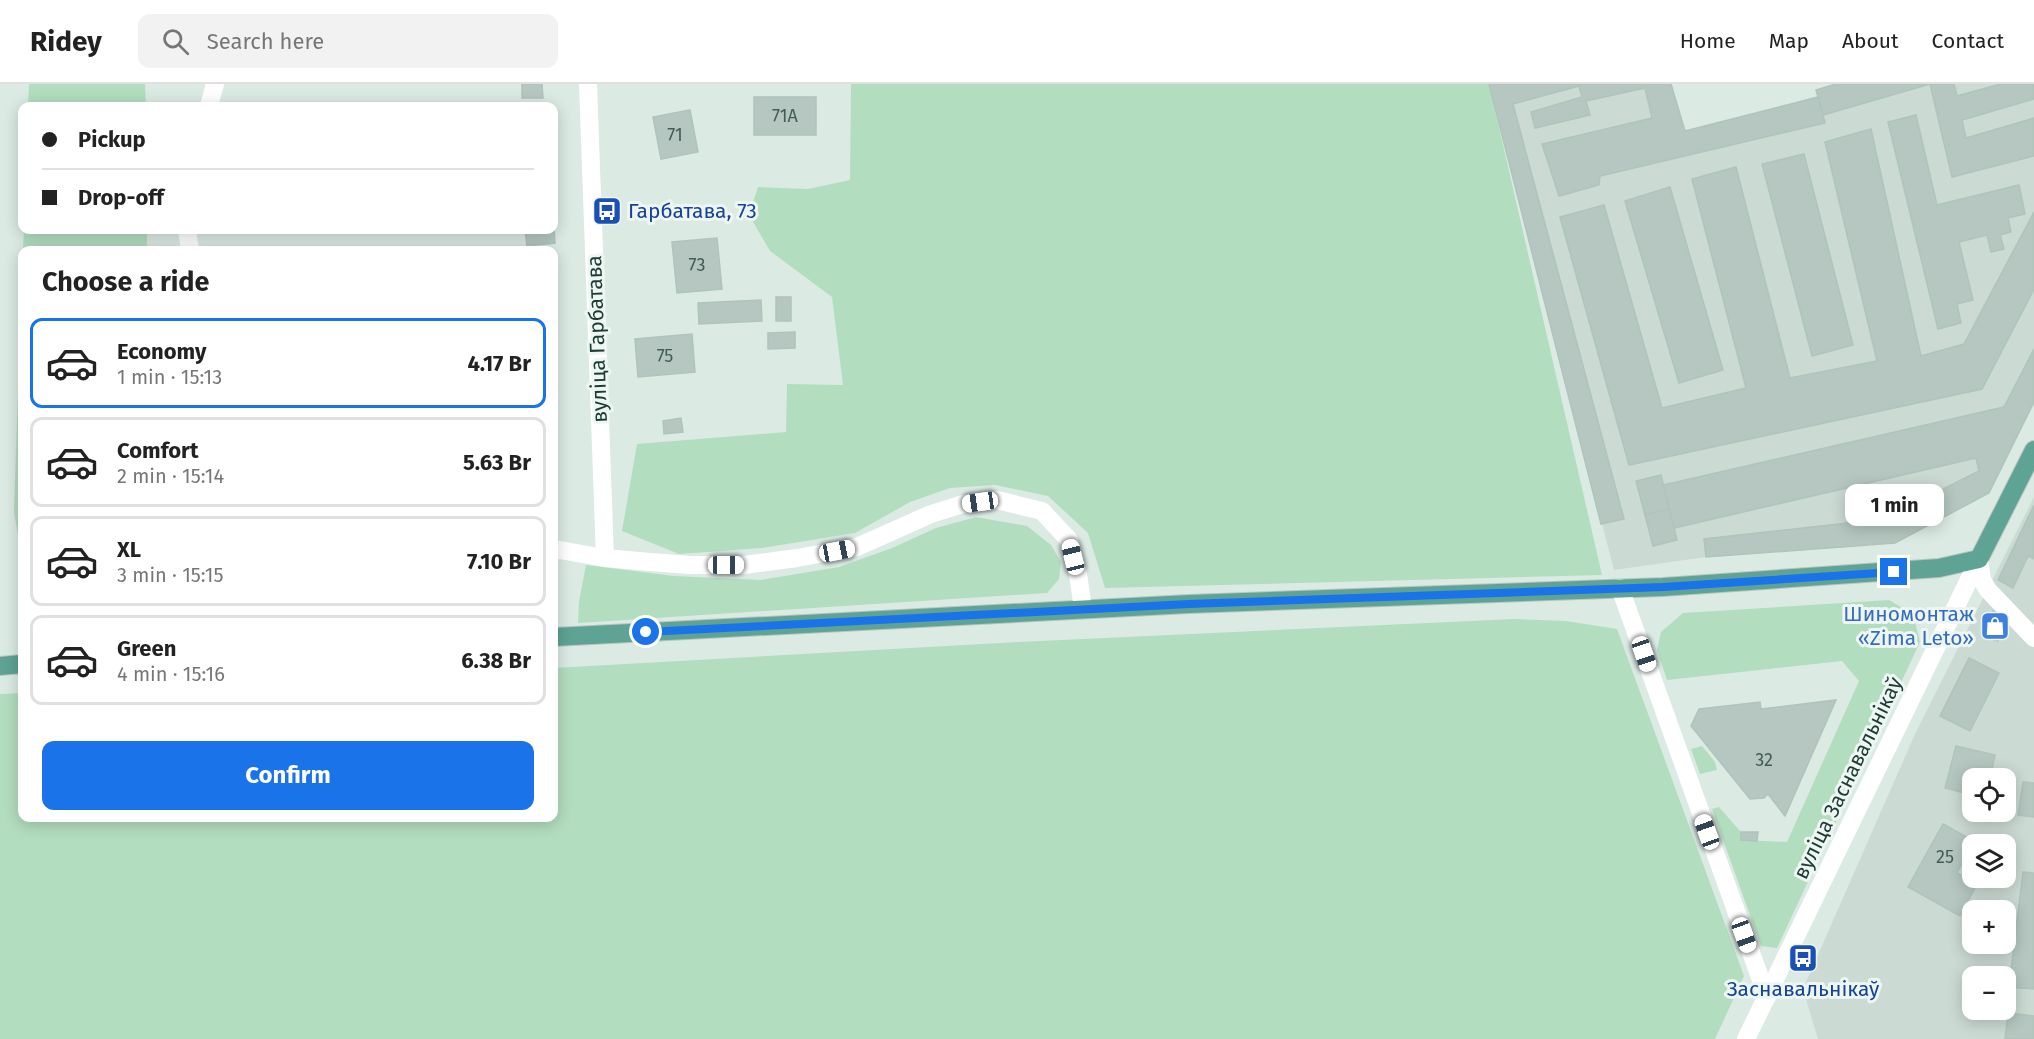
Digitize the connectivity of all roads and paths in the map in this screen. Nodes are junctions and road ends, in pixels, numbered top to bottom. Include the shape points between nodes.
1 (215, 84) edge
2 (588, 84) edge
3 (210, 102) edge
4 (2034, 450) edge
5 (558, 550) edge
6 (605, 558) junction
7 (1979, 559) junction
8 (1620, 588) junction
9 (1083, 609) junction
10 (558, 637) edge
11 (2034, 638) edge
12 (18, 664) edge
13 (0, 666) edge
14 (1767, 997) junction
15 (1746, 1039) edge

1 - 3 street
2 - 6 street, вуліца Гарбатава
4 - 7 main road, вуліца Заснавальнікаў
5 - 6 street
6 - 9 street via 733,565 797,558 857,547 931,514 963,504 997,500 1042,511 1069,540
7 - 8 main road via 1894,572
7 - 11 street via 1988,590
7 - 14 street, вуліца Заснавальнікаў
8 - 9 main road
8 - 14 street
9 - 10 main road
12 - 13 main road
14 - 15 street, вуліца Заснавальнікаў

